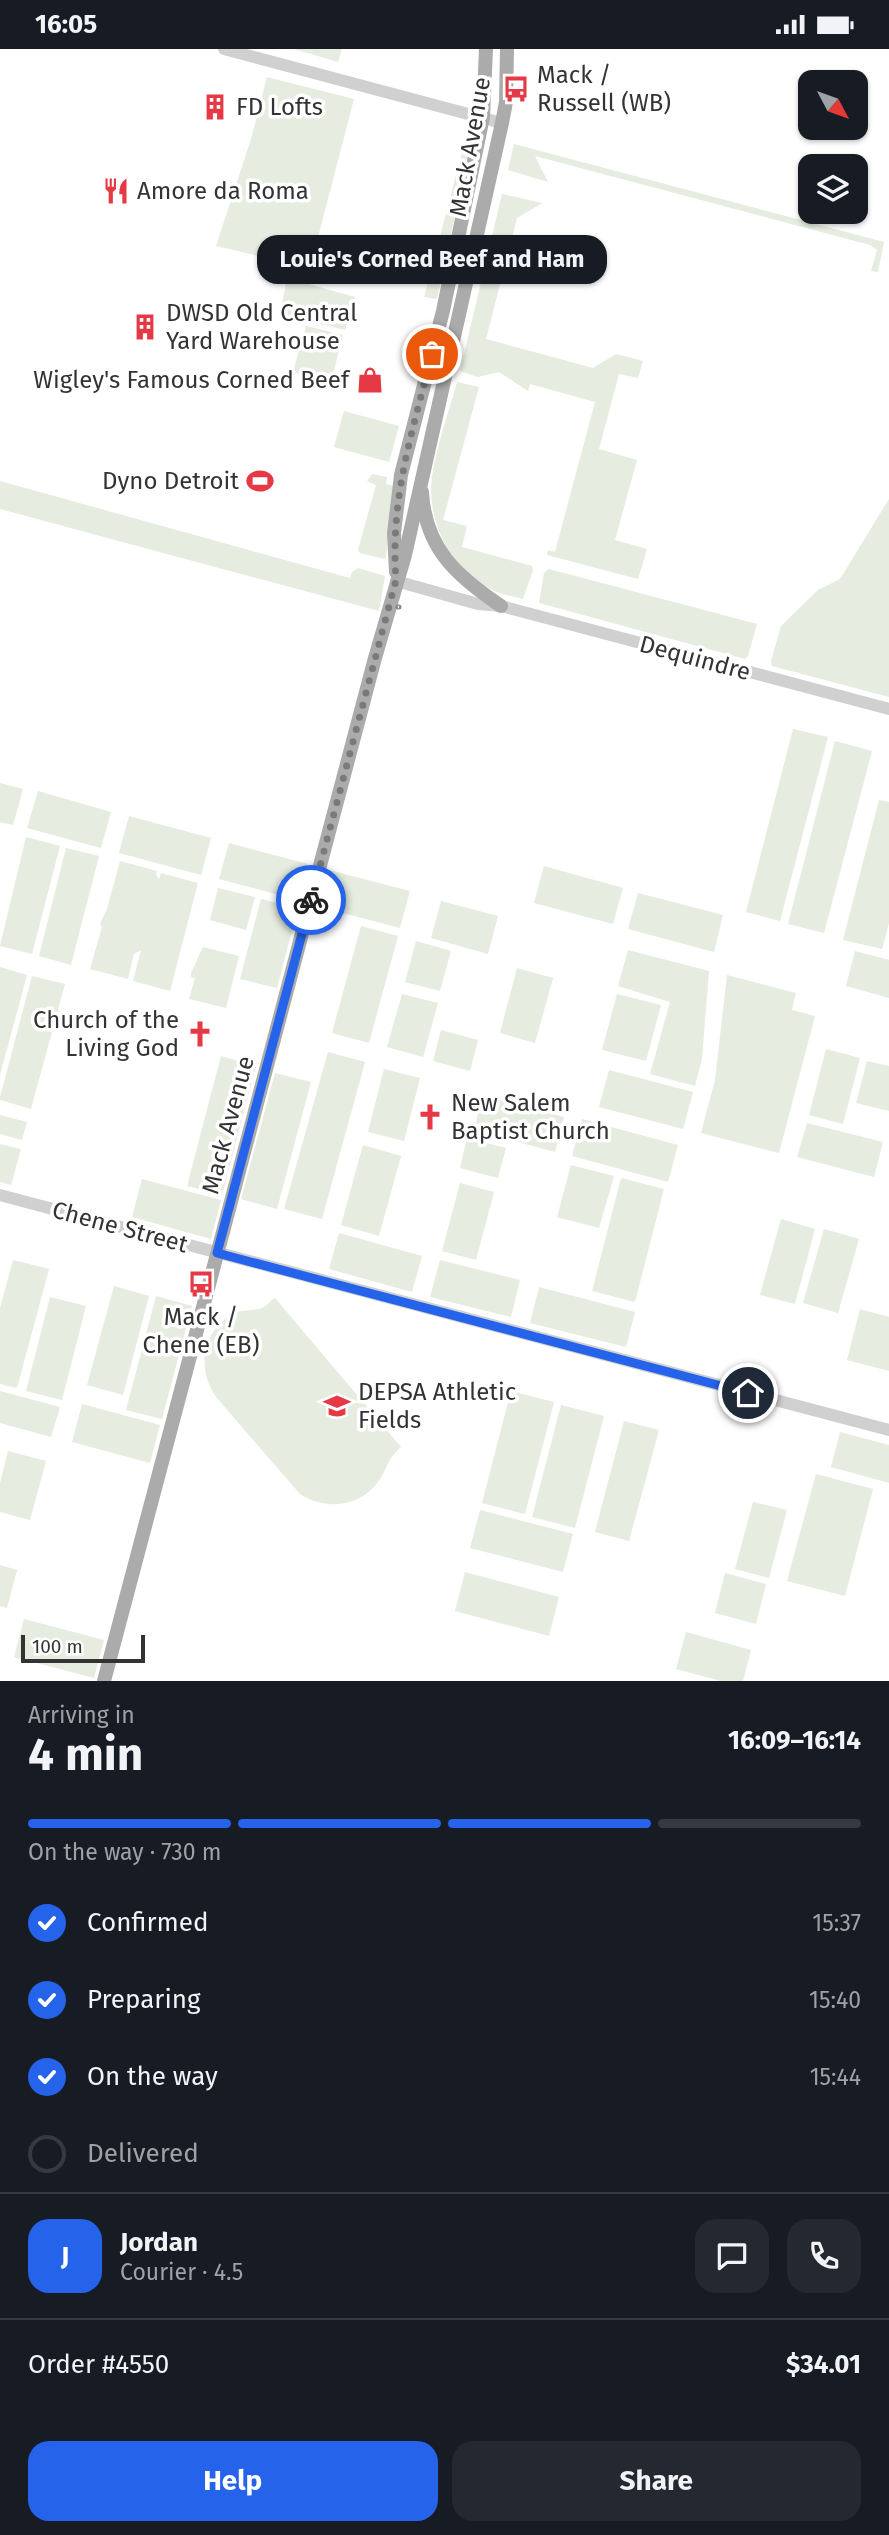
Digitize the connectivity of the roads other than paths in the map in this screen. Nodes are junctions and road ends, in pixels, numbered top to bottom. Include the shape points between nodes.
1 (224, 49) edge
2 (486, 49) edge
3 (508, 49) edge
4 (485, 78) junction
5 (507, 79) junction
6 (482, 117) junction
7 (502, 123) junction
8 (475, 150) junction
9 (495, 153) junction
10 (424, 386) junction
11 (430, 441) junction
12 (423, 474) junction
13 (402, 582) junction
14 (502, 606) junction
15 (889, 709) edge
16 (0, 1195) edge
17 (217, 1253) junction
18 (889, 1430) edge
19 (104, 1681) edge

1 - 6 street
2 - 4 main road, Mack Avenue
3 - 5 main road, Mack Avenue
4 - 5 main road via 497,84
4 - 6 main road, Mack Avenue
5 - 7 main road, Mack Avenue
6 - 7 street
6 - 8 main road, Mack Avenue
7 - 9 main road, Mack Avenue
8 - 9 main road via 489,142
8 - 10 main road, Mack Avenue
9 - 11 main road, Mack Avenue
10 - 11 main road via 435,394
10 - 13 main road, Mack Avenue via 401,475 394,533
11 - 12 main road, Mack Avenue
12 - 13 main road, Mack Avenue
12 - 14 main road via 423,500 436,544 458,574
13 - 14 street, Dequindre via 478,604
13 - 17 main road, Mack Avenue
14 - 15 street, Dequindre
16 - 17 street, Chene Street
17 - 18 street, Chene Street
17 - 19 main road, Mack Avenue

